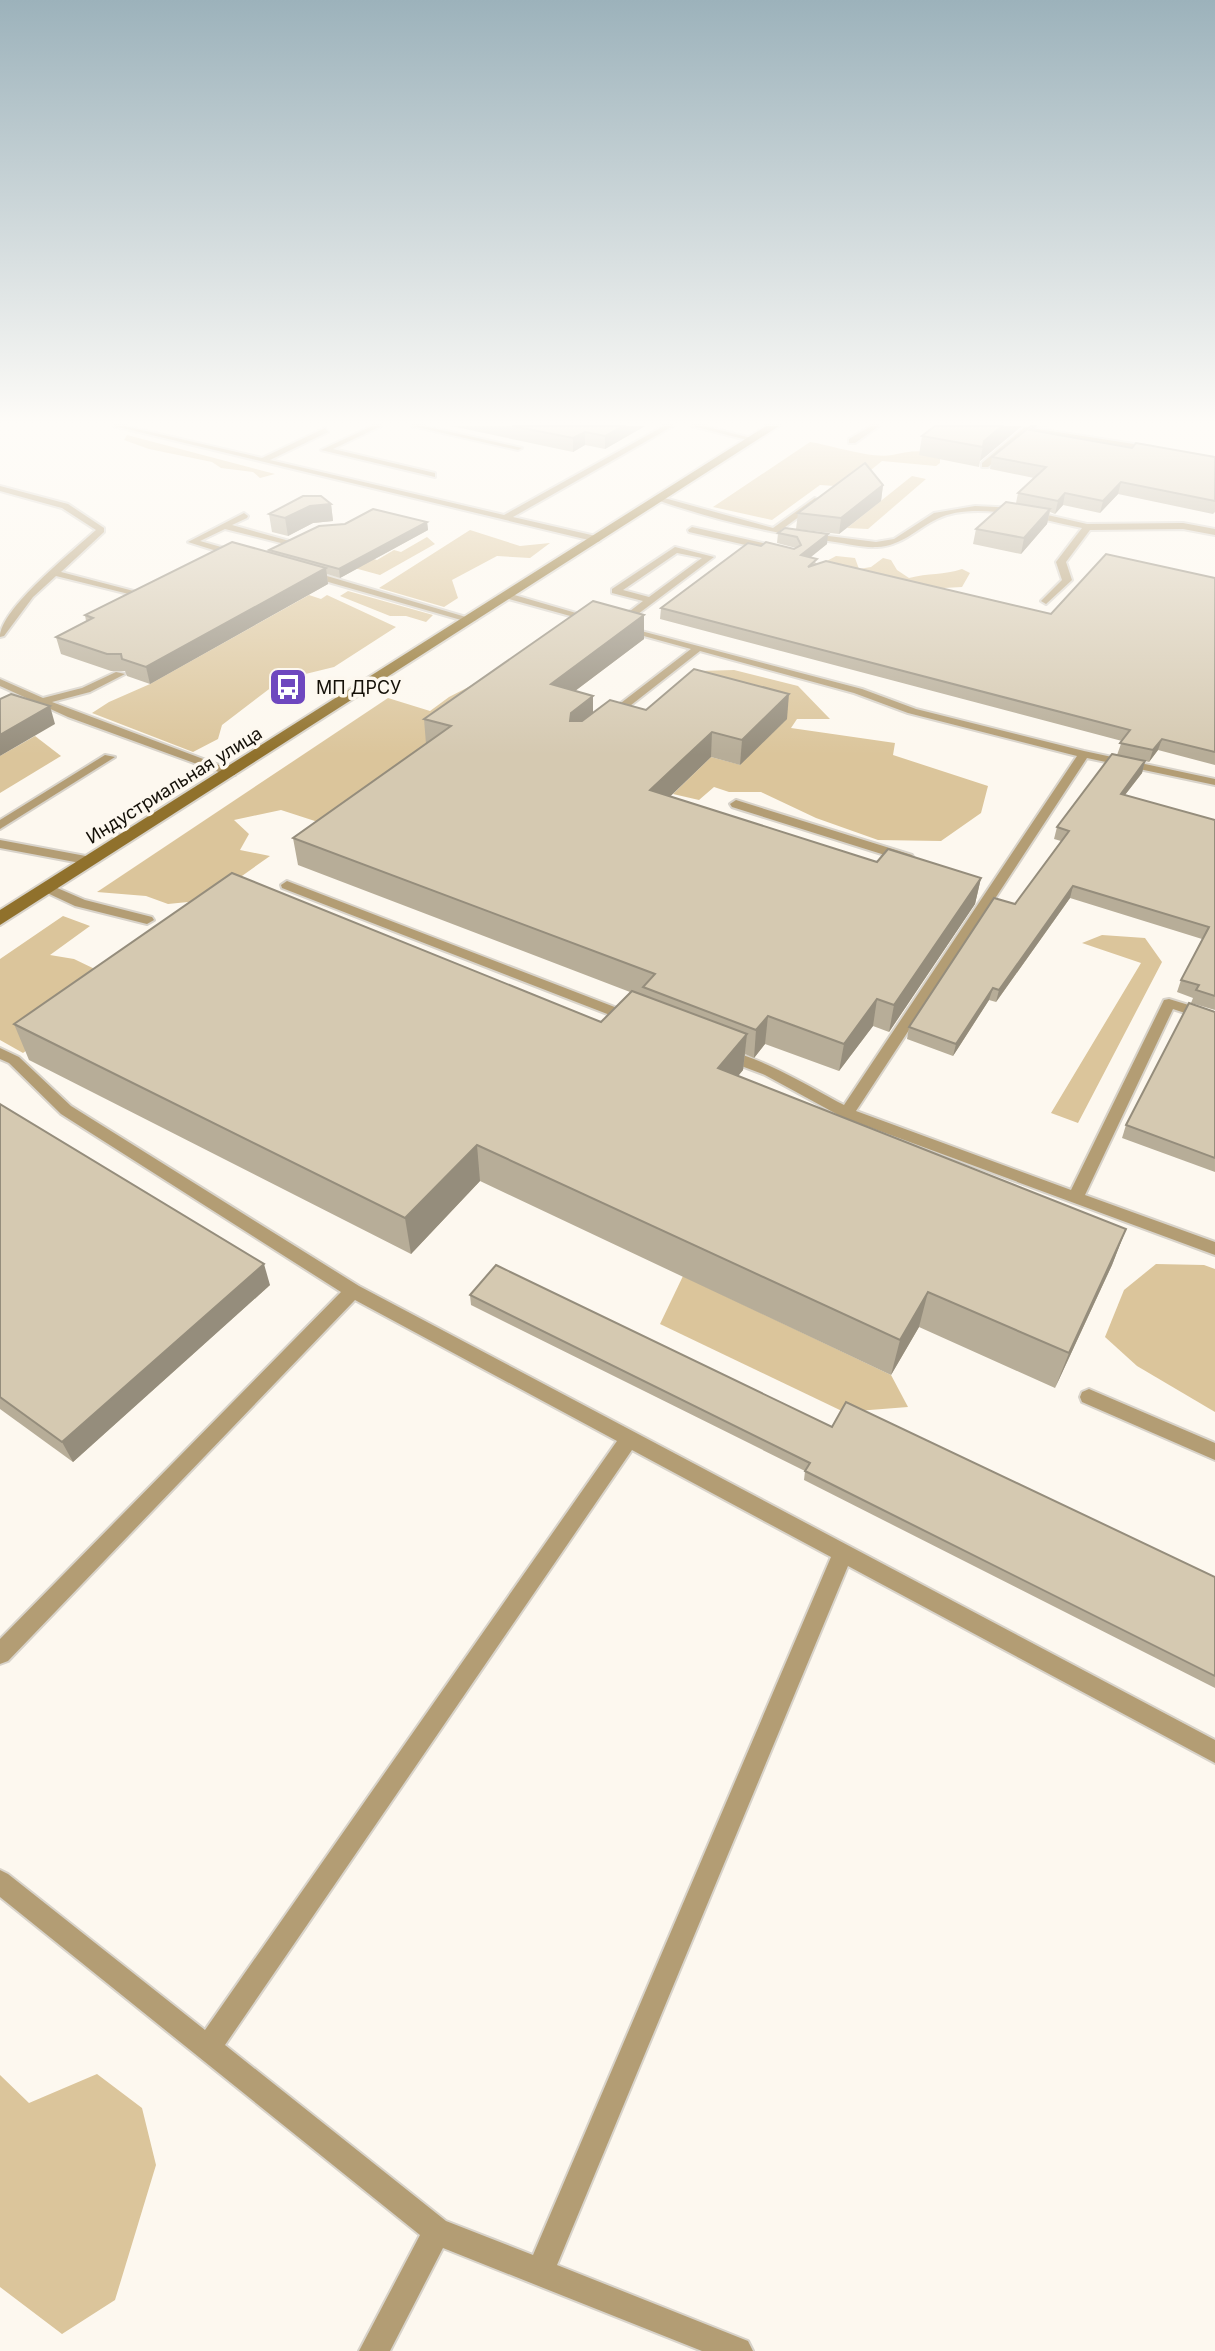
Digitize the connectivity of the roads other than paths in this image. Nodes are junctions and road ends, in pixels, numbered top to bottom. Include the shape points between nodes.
1 (95, 536) edge
2 (205, 536) edge
3 (263, 536) edge
4 (302, 536) edge
5 (582, 536) edge
6 (602, 536) edge
7 (717, 536) edge
8 (776, 536) edge
9 (807, 536) edge
10 (905, 536) edge
11 (1081, 536) edge
12 (597, 539) junction
13 (289, 542) junction
14 (765, 547) junction
15 (277, 548) edge
16 (794, 553) edge
17 (255, 559) edge
18 (300, 571) edge
19 (54, 573) junction
20 (142, 596) edge
21 (508, 596) junction
22 (651, 600) junction
23 (1046, 601) dead end
24 (471, 620) junction
25 (615, 626) junction
26 (0, 634) edge
27 (698, 648) junction
28 (120, 674) edge
29 (0, 682) edge
30 (42, 701) junction
31 (601, 723) edge
32 (1084, 754) junction
33 (109, 757) dead end
34 (231, 773) junction
35 (1215, 782) edge
36 (736, 804) dead end
37 (0, 825) edge
38 (0, 844) edge
39 (91, 861) junction
40 (925, 863) edge
41 (983, 881) edge
42 (287, 885) dead end
43 (997, 885) junction
44 (48, 888) junction
45 (0, 919) edge
46 (147, 920) dead end
47 (1215, 1018) edge
48 (653, 1027) edge
49 (711, 1049) edge
50 (0, 1053) edge
51 (847, 1113) junction
52 (1076, 1197) junction
53 (1215, 1249) edge
54 (353, 1291) junction
55 (1089, 1397) dead end
56 (629, 1439) junction
57 (1215, 1452) edge
58 (843, 1553) junction
59 (0, 1654) edge
60 (1215, 1752) edge
61 (0, 1882) edge
62 (208, 2048) junction
63 (437, 2231) junction
64 (540, 2272) junction
65 (374, 2351) edge
66 (738, 2351) edge

1 - 19 lane
2 - 17 lane via 192,542
3 - 13 lane
4 - 13 lane
5 - 12 lane
6 - 12 main road, Индустриальная улица
7 - 14 lane
8 - 14 lane
9 - 10 lane via 876,545
11 - 23 lane via 1061,562 1067,580
12 - 21 main road, Индустриальная улица
13 - 15 lane
14 - 16 lane
18 - 24 lane
19 - 20 lane
19 - 26 lane
21 - 24 main road, Индустриальная улица
21 - 25 lane
22 - 22 lane via 698,566 709,557 675,550 615,591
22 - 25 lane
24 - 34 main road, Индустриальная улица
25 - 27 lane
27 - 31 lane
27 - 32 lane via 912,711
28 - 30 lane
29 - 30 lane
30 - 34 lane
32 - 35 lane
32 - 43 lane
33 - 37 lane
34 - 39 main road, Индустриальная улица
36 - 40 lane
38 - 39 lane
39 - 44 main road, Индустриальная улица
41 - 43 lane
42 - 48 lane
43 - 51 lane
44 - 45 main road, Индустриальная улица
44 - 46 lane via 80,903
47 - 52 lane via 1169,1003
49 - 51 lane via 770,1072
50 - 54 lane via 66,1110
51 - 52 lane
52 - 53 lane
54 - 56 lane
54 - 59 lane
55 - 57 lane
56 - 58 lane
56 - 62 lane
58 - 60 lane
58 - 64 lane
61 - 62 lane
62 - 63 lane
63 - 64 lane
63 - 65 lane
64 - 66 lane

